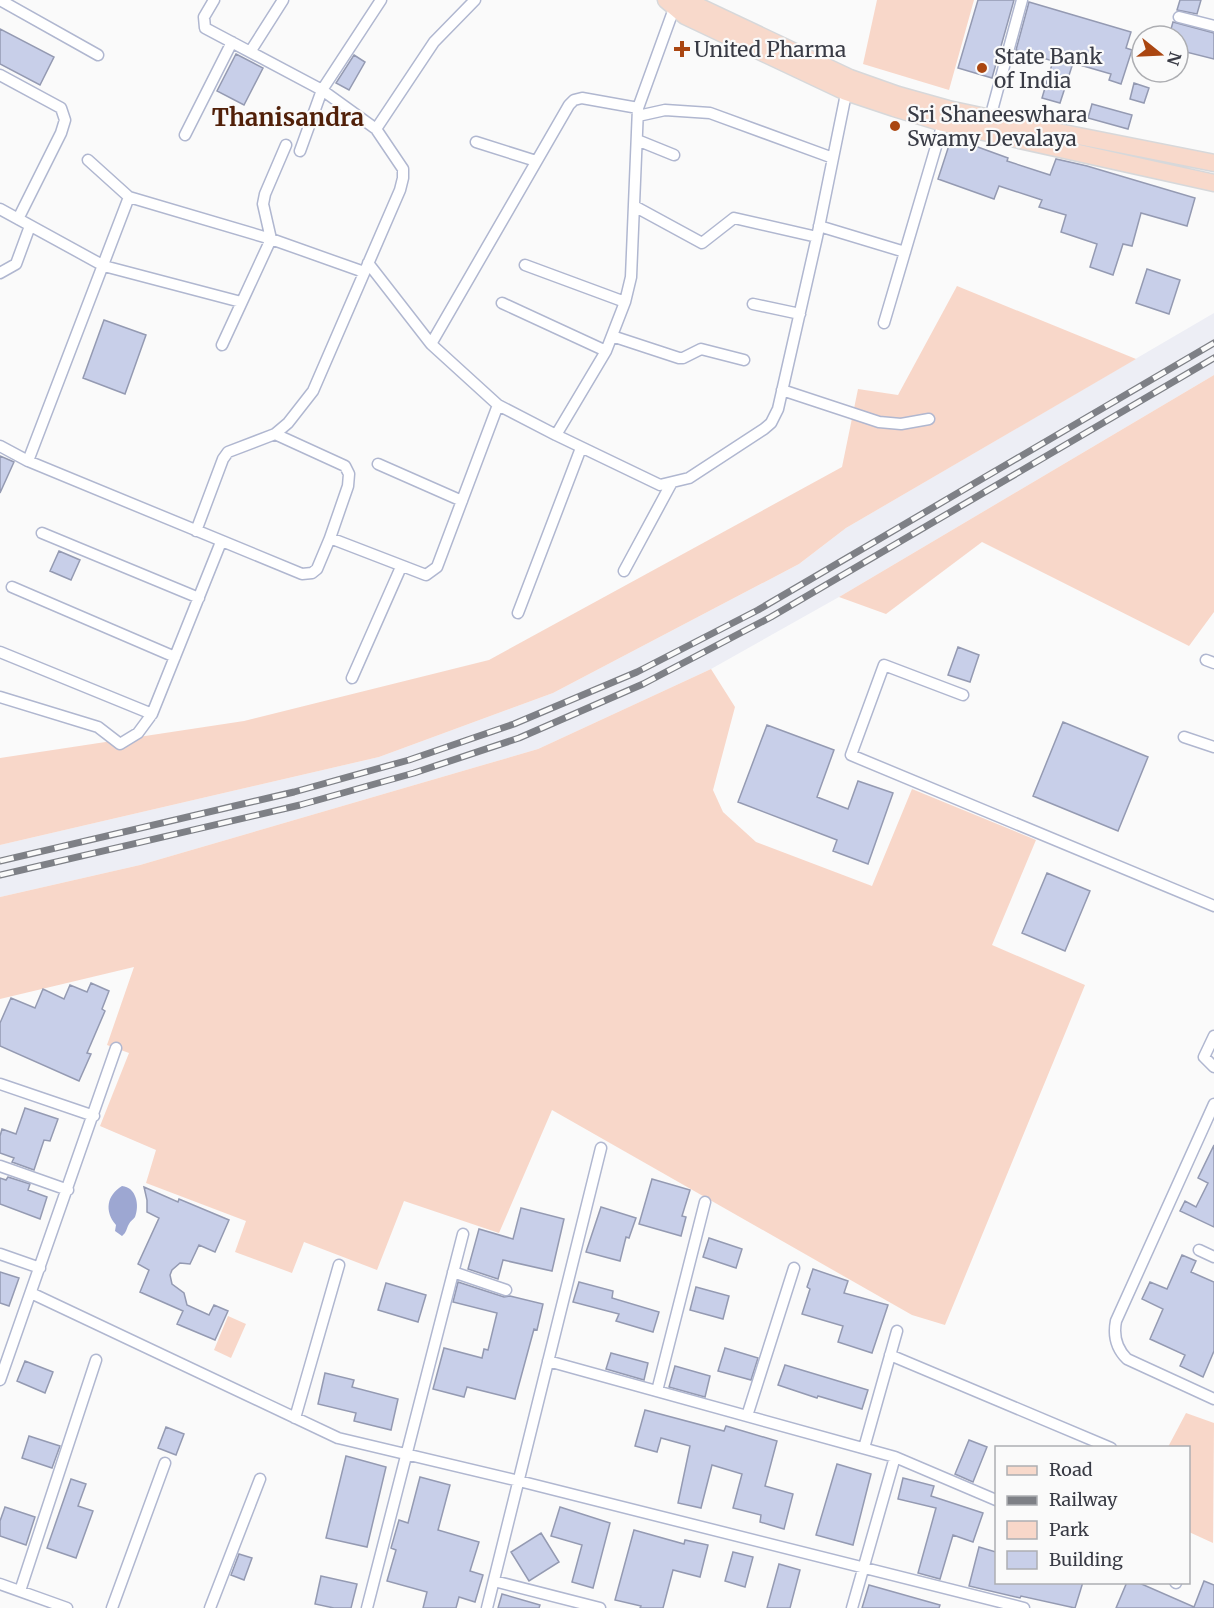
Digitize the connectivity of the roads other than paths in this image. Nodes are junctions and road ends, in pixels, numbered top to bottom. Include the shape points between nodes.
1 (0, 0) edge
2 (214, 0) edge
3 (283, 0) edge
4 (381, 0) edge
5 (475, 0) edge
6 (1022, 0) edge
7 (676, 2) edge
8 (1179, 17) dead end
9 (1214, 26) edge
10 (232, 42) junction
11 (250, 52) junction
12 (98, 55) dead end
13 (0, 75) edge
14 (848, 85) junction
15 (322, 90) junction
16 (638, 112) junction
17 (990, 118) junction
18 (944, 123) junction
19 (376, 129) junction
20 (185, 135) dead end
21 (637, 140) junction
22 (476, 142) dead end
23 (286, 145) dead end
24 (300, 151) dead end
25 (674, 155) dead end
26 (833, 158) junction
27 (88, 160) dead end
28 (536, 161) junction
29 (1214, 163) edge
30 (1214, 183) edge
31 (129, 198) junction
32 (634, 206) junction
33 (0, 209) edge
34 (18, 219) junction
35 (30, 226) junction
36 (818, 232) junction
37 (271, 239) junction
38 (905, 252) junction
39 (525, 265) dead end
40 (104, 266) junction
41 (366, 267) junction
42 (0, 273) edge
43 (241, 302) junction
44 (625, 302) junction
45 (502, 303) dead end
46 (753, 303) dead end
47 (800, 314) junction
48 (884, 323) dead end
49 (612, 336) junction
50 (431, 344) junction
51 (222, 345) dead end
52 (606, 351) junction
53 (744, 360) dead end
54 (782, 390) junction
55 (498, 405) junction
56 (929, 419) dead end
57 (275, 434) junction
58 (556, 435) junction
59 (0, 446) edge
60 (582, 448) junction
61 (28, 461) junction
62 (378, 464) dead end
63 (671, 484) junction
64 (462, 501) junction
65 (196, 531) junction
66 (42, 533) dead end
67 (330, 538) junction
68 (221, 542) junction
69 (401, 567) junction
70 (624, 571) dead end
71 (12, 587) dead end
72 (199, 598) junction
73 (518, 613) dead end
74 (0, 652) edge
75 (176, 657) junction
76 (352, 678) dead end
77 (963, 695) dead end
78 (0, 697) edge
79 (152, 714) junction
80 (1184, 736) dead end
81 (1214, 747) edge
82 (1214, 906) edge
83 (1214, 1036) edge
84 (116, 1048) dead end
85 (1214, 1067) edge
86 (0, 1084) edge
87 (1214, 1104) edge
88 (94, 1116) junction
89 (601, 1148) dead end
90 (0, 1166) edge
91 (68, 1190) junction
92 (705, 1202) dead end
93 (463, 1234) dead end
94 (1199, 1250) dead end
95 (0, 1254) edge
96 (1214, 1257) edge
97 (339, 1265) dead end
98 (40, 1268) junction
99 (794, 1268) dead end
100 (453, 1272) junction
101 (506, 1290) dead end
102 (31, 1293) junction
103 (897, 1331) dead end
104 (890, 1355) junction
105 (96, 1360) dead end
106 (549, 1361) junction
107 (2, 1368) edge
108 (0, 1380) edge
109 (657, 1391) junction
110 (1214, 1399) edge
111 (747, 1416) junction
112 (295, 1418) junction
113 (1106, 1446) edge
114 (864, 1448) junction
115 (406, 1455) junction
116 (895, 1457) junction
117 (165, 1464) dead end
118 (260, 1479) dead end
119 (519, 1481) junction
120 (995, 1500) edge
121 (863, 1566) junction
122 (494, 1581) junction
123 (0, 1584) edge
124 (20, 1591) junction
125 (67, 1608) edge
126 (112, 1608) edge
127 (210, 1608) edge
128 (367, 1608) edge
129 (487, 1608) edge
130 (600, 1608) edge
131 (852, 1608) edge
132 (1024, 1608) edge

1 - 12 street
2 - 10 street via 204,17 205,28
3 - 11 street
4 - 15 street
5 - 19 street via 434,42
6 - 17 street
7 - 14 main road via 685,16
7 - 16 street
8 - 9 street
10 - 11 street
10 - 20 street
11 - 15 street
13 - 34 street via 61,108 64,120
14 - 17 main road
14 - 18 main road
14 - 26 street
15 - 19 street
15 - 24 street
16 - 21 street
16 - 26 street via 710,113
16 - 28 street via 582,98 574,100
17 - 29 main road
18 - 30 main road
18 - 38 street
19 - 41 street via 403,169 403,178
21 - 25 street
21 - 32 street
22 - 28 street
23 - 37 street via 263,204
26 - 36 street
27 - 31 street
28 - 50 street
31 - 37 street
31 - 40 street
32 - 36 street via 702,243 734,218
32 - 44 street via 632,278
33 - 34 street
34 - 35 street
35 - 40 street
35 - 42 street via 16,264
36 - 38 street
36 - 47 street
37 - 41 street
37 - 43 street
38 - 48 street
39 - 44 street
40 - 43 street
40 - 61 street
41 - 50 street
41 - 57 street via 313,391
43 - 51 street
44 - 49 street
45 - 52 street
46 - 47 street
47 - 54 street
49 - 52 street
49 - 53 street via 679,358 701,348
50 - 55 street
52 - 58 street
54 - 56 street via 879,422 901,424
54 - 63 street via 778,409 764,429 689,478
55 - 58 street
55 - 64 street
57 - 65 street via 228,452
57 - 67 street via 345,466 350,474
58 - 60 street
59 - 61 street
60 - 63 street via 660,485
60 - 73 street
61 - 65 street
62 - 64 street
63 - 70 street
64 - 69 street via 437,567 426,575
65 - 68 street
66 - 72 street
67 - 68 street via 317,569 302,574
67 - 69 street
68 - 72 street
69 - 76 street
71 - 75 street
72 - 75 street
74 - 79 street
75 - 79 street
77 - 82 street via 884,665 851,755
78 - 79 street via 98,727 120,744 138,733
80 - 81 street
83 - 85 street via 1204,1057
84 - 88 street
86 - 88 street
87 - 110 street via 1116,1320 1114,1335 1127,1359
88 - 91 street
89 - 106 street
90 - 91 street
91 - 98 street
92 - 109 street
93 - 100 street
94 - 96 street
95 - 98 street
97 - 112 street
98 - 102 street
99 - 111 street
100 - 101 street
100 - 115 street
102 - 107 street
102 - 112 street
103 - 104 street
104 - 113 street
104 - 114 street
105 - 124 street
106 - 109 street
106 - 119 street
107 - 108 street
109 - 111 street
111 - 114 street
112 - 115 street via 338,1438
114 - 116 street
115 - 119 street
115 - 128 street
116 - 120 street
116 - 121 street
117 - 126 street
118 - 127 street
119 - 121 street
119 - 122 street
121 - 131 street
121 - 132 street
122 - 129 street
122 - 130 street
123 - 124 street
124 - 125 street

